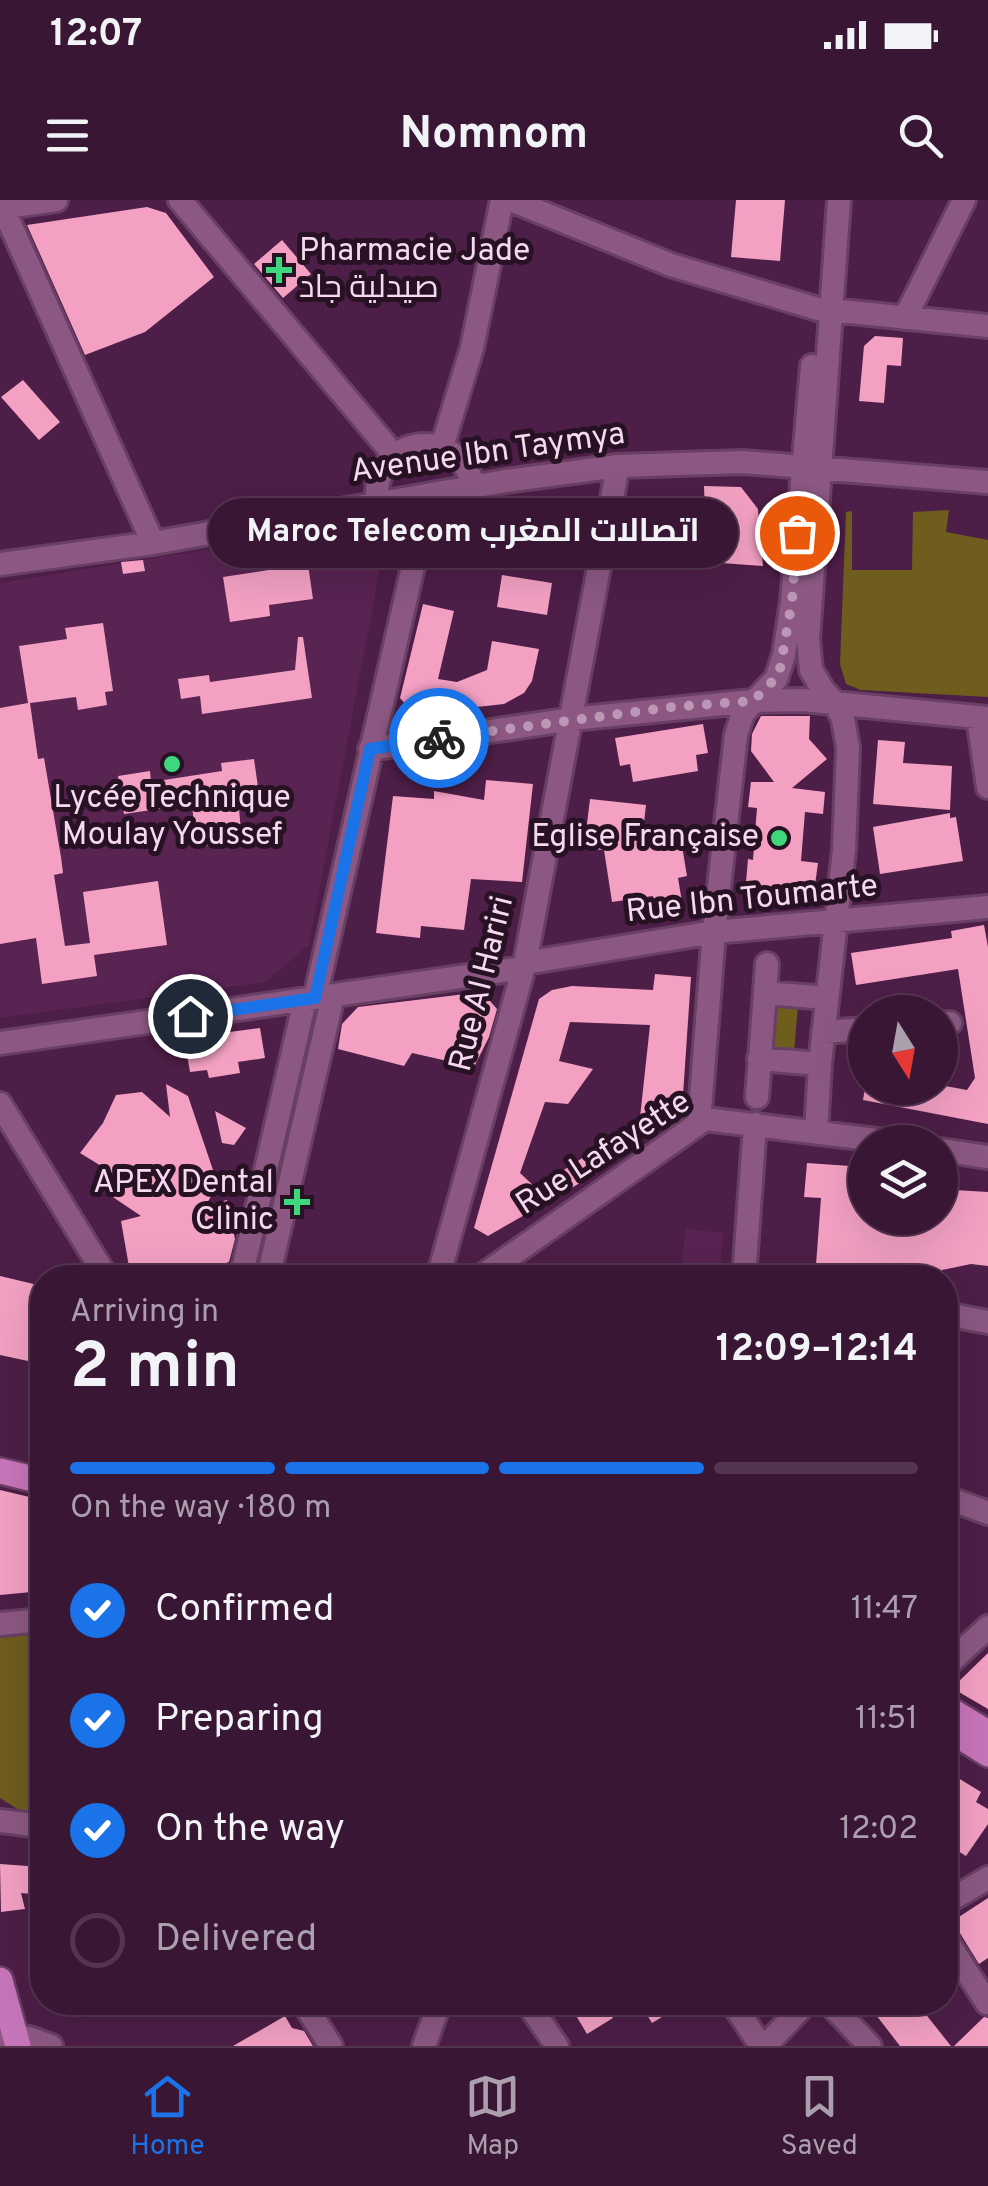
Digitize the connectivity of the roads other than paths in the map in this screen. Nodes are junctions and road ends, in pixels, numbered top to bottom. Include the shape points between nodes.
1 (56, 200) edge
2 (180, 200) edge
3 (502, 200) edge
4 (511, 200) edge
5 (825, 200) edge
6 (840, 200) edge
7 (964, 200) edge
8 (1, 208) edge
9 (824, 309) junction
10 (905, 318) junction
11 (988, 326) edge
12 (442, 447) junction
13 (394, 455) junction
14 (618, 466) junction
15 (811, 469) junction
16 (988, 482) edge
17 (474, 486) junction
18 (377, 502) junction
19 (419, 540) junction
20 (154, 543) junction
21 (0, 564) edge
22 (739, 695) junction
23 (835, 703) junction
24 (983, 718) edge
25 (572, 719) junction
26 (370, 749) junction
27 (988, 787) edge
28 (988, 907) edge
29 (837, 923) junction
30 (714, 932) junction
31 (767, 964) dead end
32 (524, 966) junction
33 (765, 993) junction
34 (318, 998) junction
35 (827, 998) junction
36 (848, 1031) edge
37 (823, 1032) junction
38 (0, 1044) edge
39 (759, 1059) junction
40 (820, 1064) junction
41 (757, 1097) dead end
42 (0, 1104) edge
43 (699, 1123) junction
44 (755, 1124) junction
45 (816, 1132) junction
46 (848, 1136) edge
47 (958, 1152) edge
48 (988, 1156) edge
49 (98, 1265) edge
50 (245, 1265) edge
51 (270, 1265) edge
52 (442, 1265) edge
53 (497, 1265) edge
54 (745, 1265) edge
55 (958, 1316) edge
56 (988, 1322) edge
57 (0, 1454) edge
58 (30, 1461) edge
59 (0, 1472) edge
60 (30, 1478) edge
61 (958, 1502) edge
62 (988, 1513) edge
63 (30, 1621) edge
64 (0, 1624) edge
65 (988, 1627) edge
66 (958, 1655) edge
67 (958, 1715) edge
68 (988, 1733) edge
69 (958, 1735) edge
70 (988, 1754) edge
71 (0, 1821) edge
72 (30, 1825) edge
73 (988, 1878) edge
74 (958, 1896) edge
75 (958, 1958) edge
76 (0, 1980) edge
77 (988, 2003) edge
78 (311, 2015) edge
79 (435, 2015) edge
80 (536, 2015) edge
81 (741, 2015) edge
82 (793, 2015) edge
83 (840, 2015) edge
84 (7, 2042) edge
85 (51, 2046) edge
86 (331, 2046) edge
87 (424, 2046) edge
88 (557, 2046) edge
89 (763, 2046) edge
90 (870, 2046) edge

1 - 8 street
2 - 13 street
3 - 12 street via 472,348
4 - 9 street via 671,264
5 - 9 street
6 - 9 street
7 - 10 street
8 - 20 street
9 - 10 street
9 - 15 street
10 - 11 street
12 - 13 street via 409,446
12 - 17 street via 464,462
13 - 18 street via 377,484
14 - 15 street, Avenue Ibn Taymya via 708,462
14 - 17 street, Avenue Ibn Taymya
14 - 25 street, Rue Al Hariri
15 - 16 street, Avenue Ibn Taymya
15 - 22 street via 784,656 776,678
15 - 23 street via 808,658
17 - 18 street, Avenue Ibn Taymya
17 - 19 street via 458,528
18 - 19 street via 391,527
18 - 20 street, Avenue Ibn Taymya
19 - 26 street
20 - 21 street, Avenue Ibn Taymya
22 - 23 street
22 - 25 street
22 - 30 street via 743,713
23 - 24 street
23 - 29 street via 848,748
24 - 27 street
25 - 26 street
25 - 32 street, Rue Al Hariri
26 - 34 street
28 - 29 street, Rue Ibn Toumarte
29 - 30 street, Rue Ibn Toumarte
29 - 35 street
30 - 32 street, Rue Ibn Toumarte
30 - 43 street
31 - 33 street
32 - 34 street, Rue Ibn Toumarte
32 - 52 street, Rue Al Hariri
33 - 35 street
33 - 39 street
34 - 38 street, Rue Ibn Toumarte
34 - 50 street
34 - 51 street
35 - 37 street
36 - 37 street
37 - 40 street
39 - 40 street
39 - 41 street
40 - 45 street
42 - 49 street
43 - 44 street, Rue Lafayette via 712,1118
43 - 53 street, Rue Lafayette
44 - 45 street, Rue Lafayette
44 - 54 street
45 - 46 street, Rue Lafayette
47 - 48 street
55 - 56 street
57 - 58 main road
59 - 60 main road
61 - 62 street
63 - 64 street
65 - 66 street
67 - 68 main road
69 - 70 main road
71 - 72 street
73 - 74 street
75 - 77 street
76 - 84 main road
78 - 86 street
79 - 87 street
80 - 88 street
81 - 89 street
82 - 89 street
83 - 90 street
84 - 85 street

